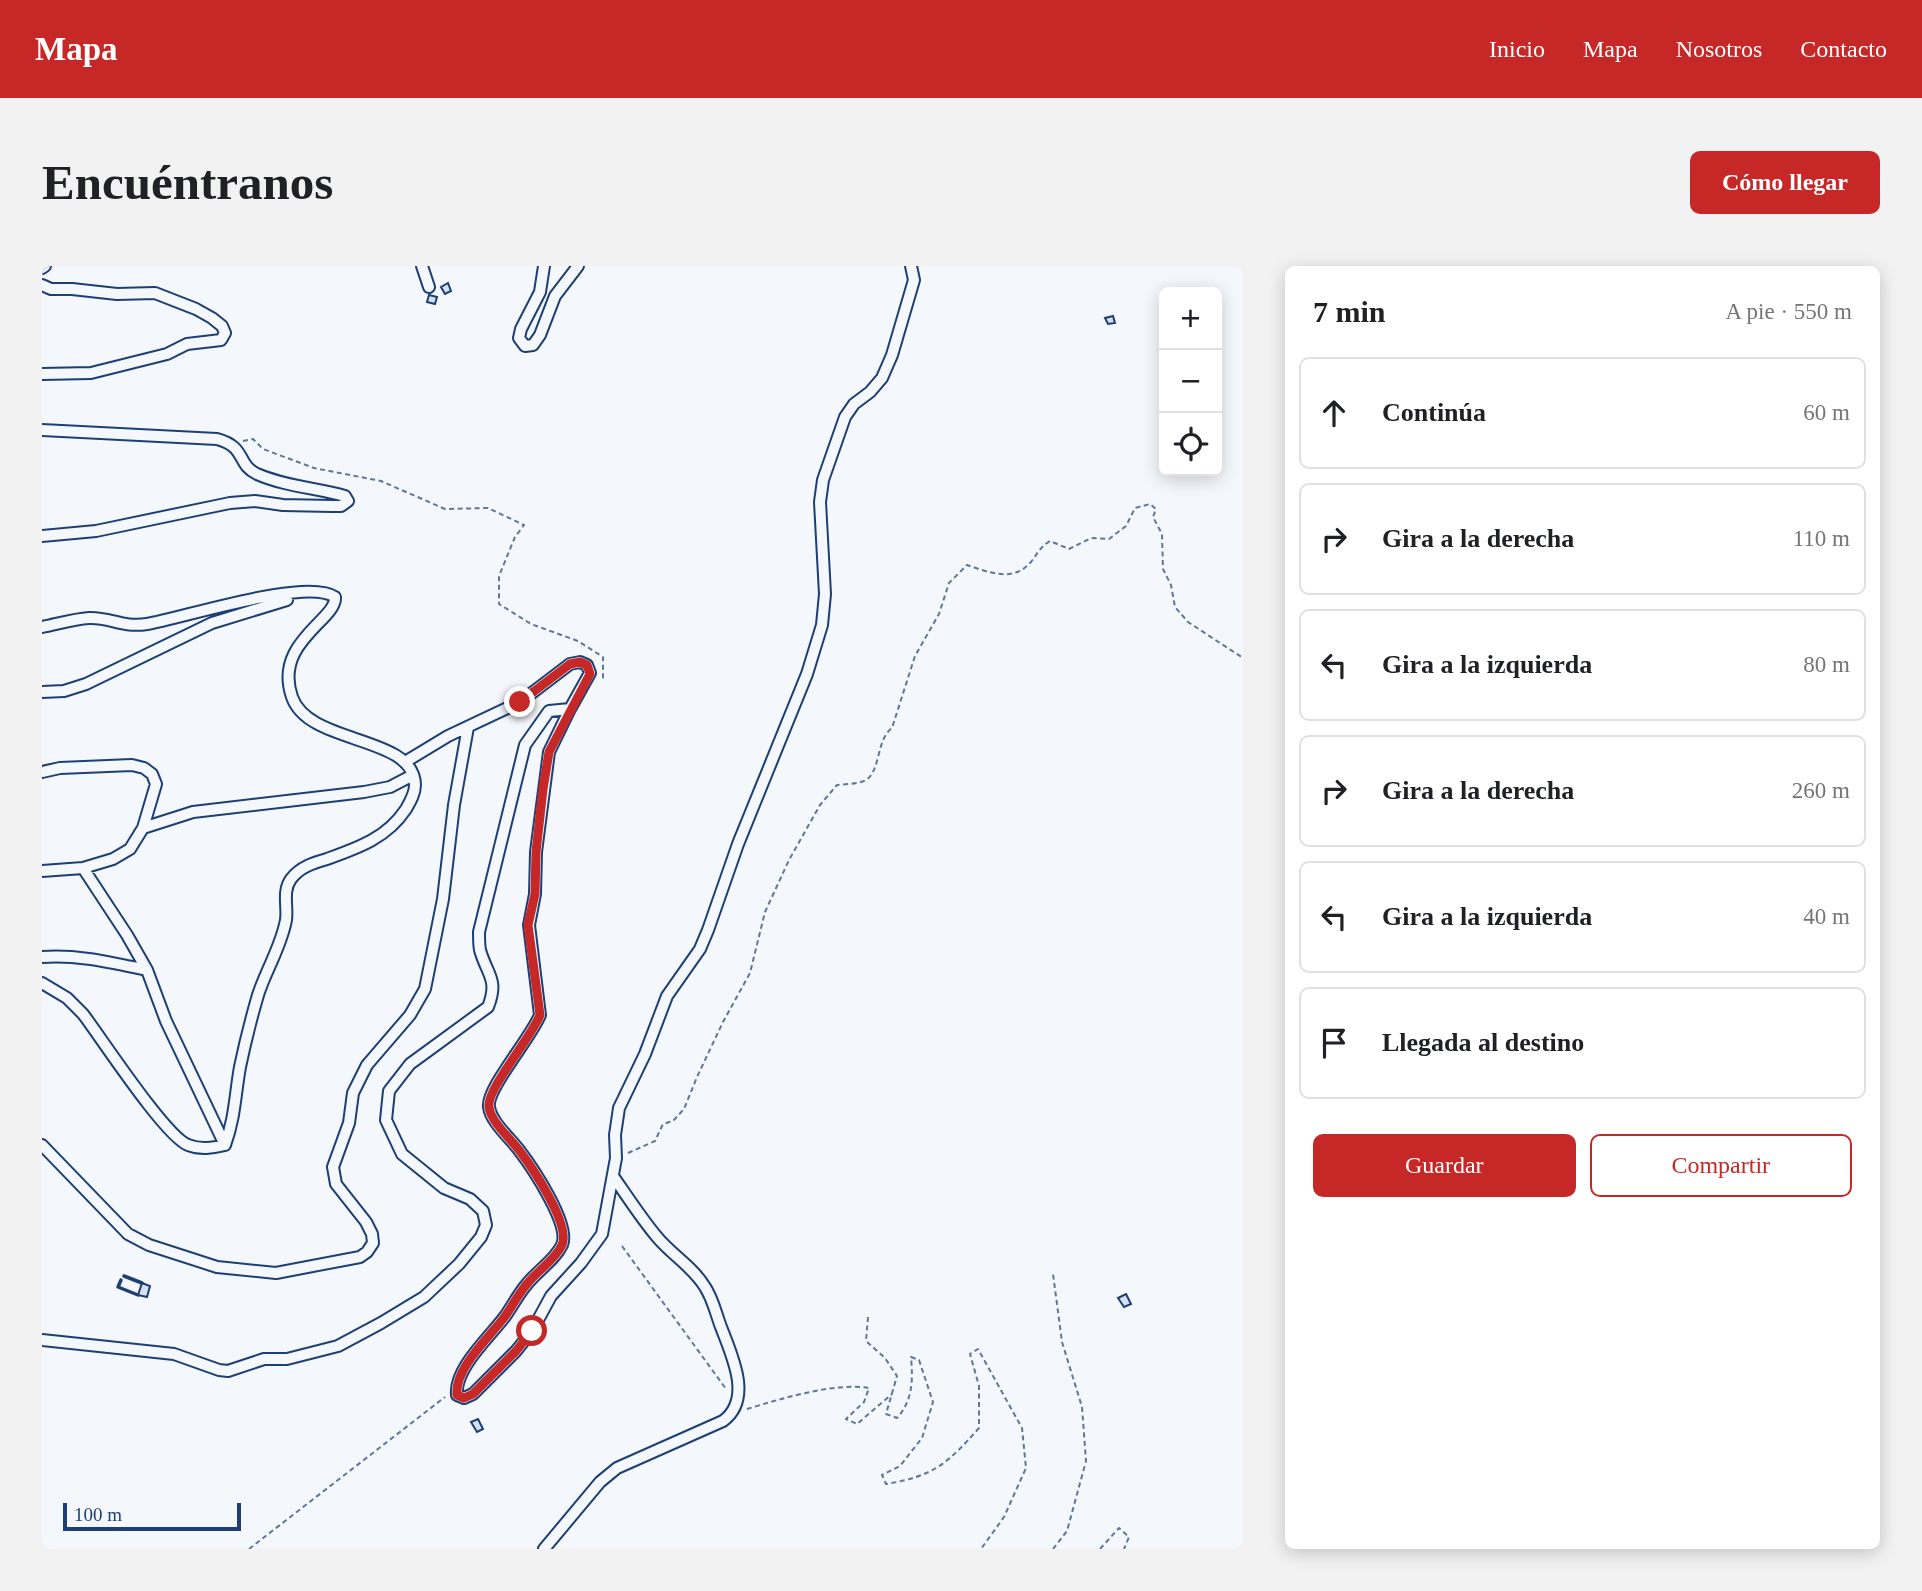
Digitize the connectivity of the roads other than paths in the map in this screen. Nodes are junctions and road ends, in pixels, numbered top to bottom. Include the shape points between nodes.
1 (422, 266) edge
2 (544, 266) edge
3 (578, 266) edge
4 (911, 266) edge
5 (42, 285) edge
6 (429, 287) dead end
7 (42, 374) edge
8 (42, 430) edge
9 (42, 536) edge
10 (313, 591) junction
11 (42, 627) edge
12 (42, 692) edge
13 (570, 709) junction
14 (468, 727) junction
15 (405, 762) junction
16 (42, 772) edge
17 (413, 775) junction
18 (143, 828) junction
19 (83, 868) junction
20 (42, 871) edge
21 (42, 957) edge
22 (147, 970) junction
23 (42, 983) edge
24 (225, 1145) junction
25 (42, 1146) edge
26 (613, 1176) junction
27 (42, 1340) edge
28 (544, 1549) edge

1 - 6 street
2 - 3 street via 540,292 521,329 519,338 525,346 533,345 540,335 555,296
4 - 26 street via 914,280 892,355 881,378 845,417 823,480 825,594 822,625 807,674 708,930 667,996 619,1108
5 - 7 street via 117,294 155,293 212,318 225,333 221,340 187,344 167,354 91,373
8 - 9 street via 217,439 240,451 254,472 348,498 341,506 230,503 96,531
10 - 11 street via 250,599 148,624 119,625 90,618
10 - 12 street via 212,623 86,684
10 - 15 street via 330,593 336,602 296,648 290,679 297,708 326,729 383,749
13 - 14 street via 590,674 580,662 570,664 520,702
13 - 26 street via 549,752 528,925 540,1015 496,1084 489,1107 547,1195 564,1234 556,1253 525,1285 469,1360 457,1395 473,1394 516,1351 551,1296 581,1263 601,1234
13 - 27 street via 549,711 525,745 479,933 494,992 488,1007 410,1064 389,1091 386,1120 402,1154 444,1188 470,1199 483,1211 486,1225 481,1237 459,1264 424,1297 338,1346 287,1359 257,1360 228,1371 174,1354
14 - 15 street
14 - 25 street via 425,989 410,1015 367,1065 353,1093 349,1122 333,1167 336,1184 372,1234 367,1252 276,1273 217,1267 149,1245 128,1234
15 - 17 street
16 - 18 street via 144,768 156,784
17 - 18 street via 390,787 193,812
17 - 24 street via 413,798 387,831 309,864 288,882 286,919 259,993 240,1069 234,1121
18 - 19 street via 130,849
19 - 20 street
19 - 22 street
21 - 22 street via 71,957
22 - 24 street
23 - 24 street via 83,1014 166,1126 186,1144 207,1149
26 - 28 street via 656,1236 707,1289 733,1360 738,1384 735,1408 723,1421 617,1468

